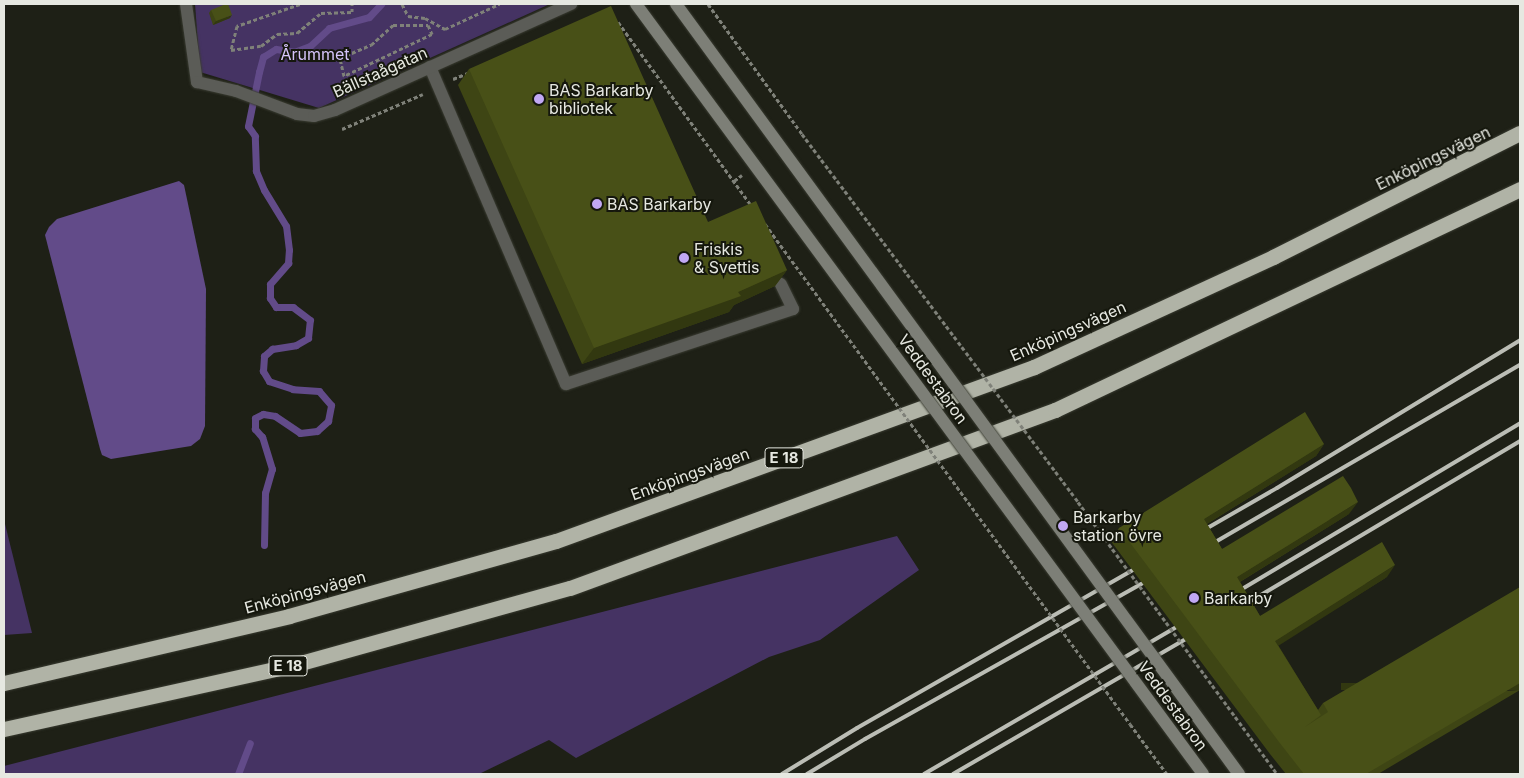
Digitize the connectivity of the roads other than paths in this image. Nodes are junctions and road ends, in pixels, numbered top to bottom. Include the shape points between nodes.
1 (186, 4) edge
2 (571, 4) edge
3 (636, 4) edge
4 (676, 4) edge
5 (430, 67) junction
6 (1520, 133) edge
7 (1520, 189) edge
8 (781, 284) edge
9 (6, 682) edge
10 (4, 729) edge
11 (1203, 774) edge
12 (1239, 774) edge

1 - 5 street, Bällstaågatan via 197,82 236,91 297,114 314,116 335,110
2 - 5 street, Bällstaågatan
3 - 11 street, Veddestabron, bridge
4 - 12 street, Veddestabron, bridge
5 - 8 street via 566,384 793,309
6 - 9 highway, Enköpingsvägen / E 18 via 1273,257 1034,367 556,541 289,616
7 - 10 highway, E 18 via 1055,410 570,588 297,664

